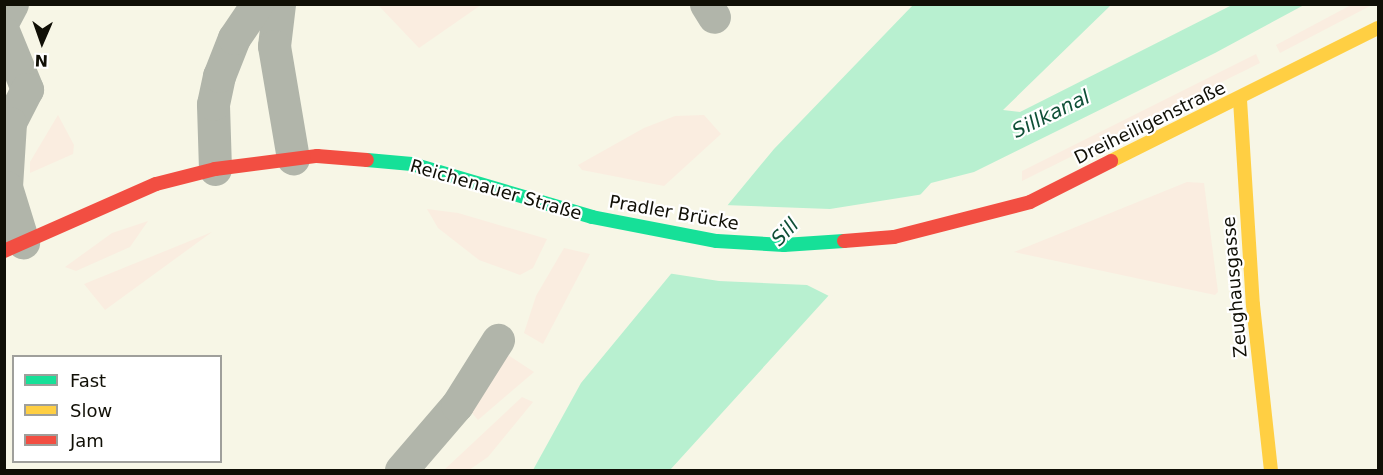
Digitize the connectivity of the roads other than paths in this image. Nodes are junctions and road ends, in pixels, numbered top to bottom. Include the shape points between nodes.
1 (12, 4) edge
2 (257, 4) edge
3 (279, 4) edge
4 (4, 19) edge
5 (1378, 28) edge
6 (4, 33) edge
7 (1240, 100) junction
8 (294, 158) junction
9 (215, 169) junction
10 (591, 217) joint
11 (929, 230) joint
12 (14, 247) edge
13 (498, 340) dead end
14 (401, 471) edge
15 (1271, 471) edge

1 - 4 street
2 - 9 street via 234,38 219,76 213,104
3 - 8 street via 274,46
5 - 7 street, Dreiheiligenstraße
6 - 12 street via 27,89 10,123 6,187
7 - 11 street, Dreiheiligenstraße via 1030,202
7 - 15 street, Zeughausgasse via 1253,305
8 - 9 street, Reichenauer Straße
8 - 10 street, Reichenauer Straße via 317,156 412,164
9 - 12 street, Reichenauer Straße via 156,184
10 - 11 street, Pradler Brücke via 669,234 753,244 834,244
13 - 14 street via 457,405

